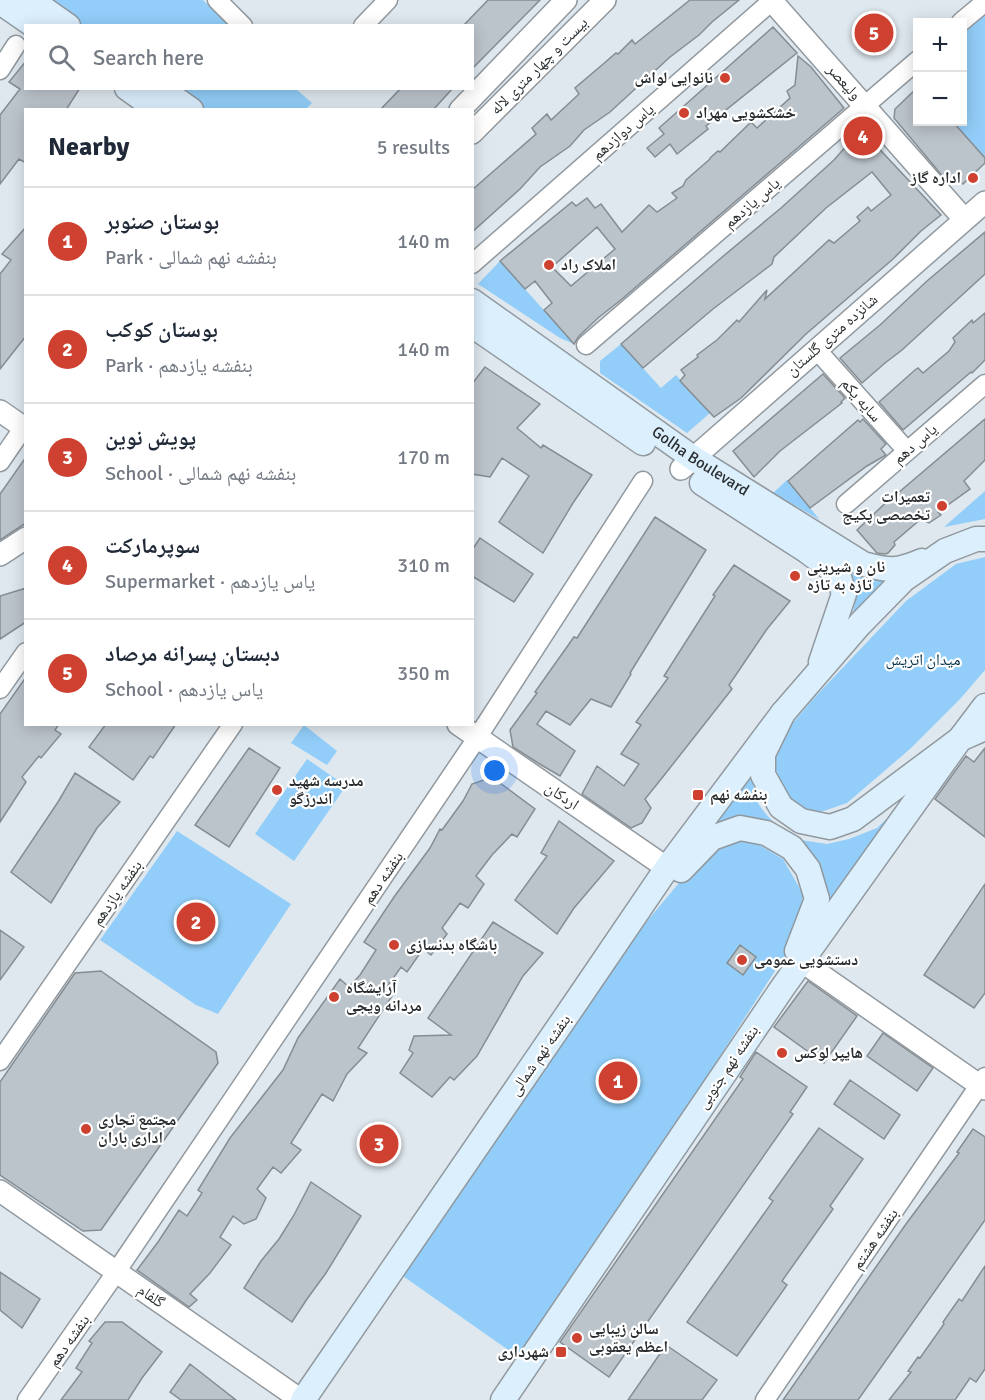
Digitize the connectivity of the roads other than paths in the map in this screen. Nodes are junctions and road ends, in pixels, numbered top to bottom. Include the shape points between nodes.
1 (31, 0) edge
2 (388, 0) edge
3 (566, 0) edge
4 (605, 0) edge
5 (772, 0) edge
6 (0, 2) edge
7 (222, 2) edge
8 (985, 2) edge
9 (966, 18) edge
10 (32, 24) edge
11 (65, 24) edge
12 (241, 24) edge
13 (365, 24) edge
14 (16, 45) dead end
15 (913, 64) edge
16 (0, 70) edge
17 (131, 90) edge
18 (163, 90) edge
19 (865, 106) junction
20 (155, 108) edge
21 (188, 108) edge
22 (462, 108) edge
23 (474, 131) edge
24 (985, 202) edge
25 (964, 219) junction
26 (474, 262) edge
27 (474, 303) edge
28 (474, 326) edge
29 (586, 345) dead end
30 (816, 349) junction
31 (985, 384) edge
32 (0, 411) edge
33 (24, 425) edge
34 (24, 427) edge
35 (907, 452) junction
36 (0, 462) edge
37 (687, 463) junction
38 (643, 481) dead end
39 (846, 504) dead end
40 (24, 539) edge
41 (985, 539) edge
42 (810, 542) junction
43 (945, 550) junction
44 (0, 555) edge
45 (24, 655) edge
46 (818, 672) junction
47 (0, 689) edge
48 (985, 706) edge
49 (783, 713) junction
50 (232, 726) edge
51 (461, 726) edge
52 (985, 728) edge
53 (477, 738) junction
54 (960, 739) junction
55 (667, 868) junction
56 (801, 961) junction
57 (783, 987) junction
58 (579, 999) junction
59 (0, 1061) edge
60 (983, 1084) edge
61 (0, 1191) edge
62 (0, 1207) edge
63 (113, 1276) junction
64 (27, 1400) edge
65 (280, 1400) edge
66 (302, 1400) edge
67 (503, 1400) edge
68 (765, 1400) edge

1 - 11 main road
2 - 13 street
3 - 22 street, بیست و چهار متری لاله
4 - 23 street, بیست و چهار متری لاله
5 - 19 street, ولیعصر
5 - 26 street, یاس دوازدهم
6 - 10 main road
7 - 12 street
8 - 9 street
14 - 16 street
15 - 19 street, یاس یازدهم
17 - 20 main road
18 - 21 main road
19 - 25 street, ولیعصر
19 - 29 street, یاس یازدهم
24 - 25 street, شانزده متری گلستان
25 - 30 street, شانزده متری گلستان
27 - 37 main road, Golha Boulevard
28 - 37 main road, Golha Boulevard
30 - 35 street, سایه یکم
30 - 37 street, شانزده متری گلستان
31 - 35 street, یاس دهم
32 - 33 street
34 - 36 street
35 - 39 street, یاس دهم
37 - 42 main road, Golha Boulevard
38 - 53 street, بنفشه دهم
40 - 44 street
41 - 43 main road
42 - 43 main road, Golha Boulevard via 886,570 905,568
42 - 46 main road, Golha Boulevard via 838,574 844,594
43 - 46 main road via 903,580
45 - 47 street
46 - 49 main road
48 - 54 main road
49 - 54 main road via 763,754 763,775 781,807 801,821 830,827 853,819
49 - 55 main road, بنفشه نهم شمالی
50 - 59 street, بنفشه یازدهم
51 - 53 street, اردکان
52 - 54 main road
53 - 55 street, اردکان
53 - 63 street, بنفشه دهم
54 - 56 main road, بنفشه نهم جنوبی
55 - 58 main road, بنفشه نهم شمالی
56 - 57 main road, بنفشه نهم جنوبی
56 - 60 street
57 - 58 main road via 817,899 808,869 792,848 766,833 740,828 712,838 684,867
57 - 67 main road, بنفشه نهم جنوبی
58 - 66 main road, بنفشه نهم شمالی
60 - 68 street, بنفشه هشتم
61 - 63 street, گلفام
62 - 63 street, گلفام
63 - 64 street, بنفشه دهم
63 - 65 street, گلفام
63 - 66 street, گلفام

